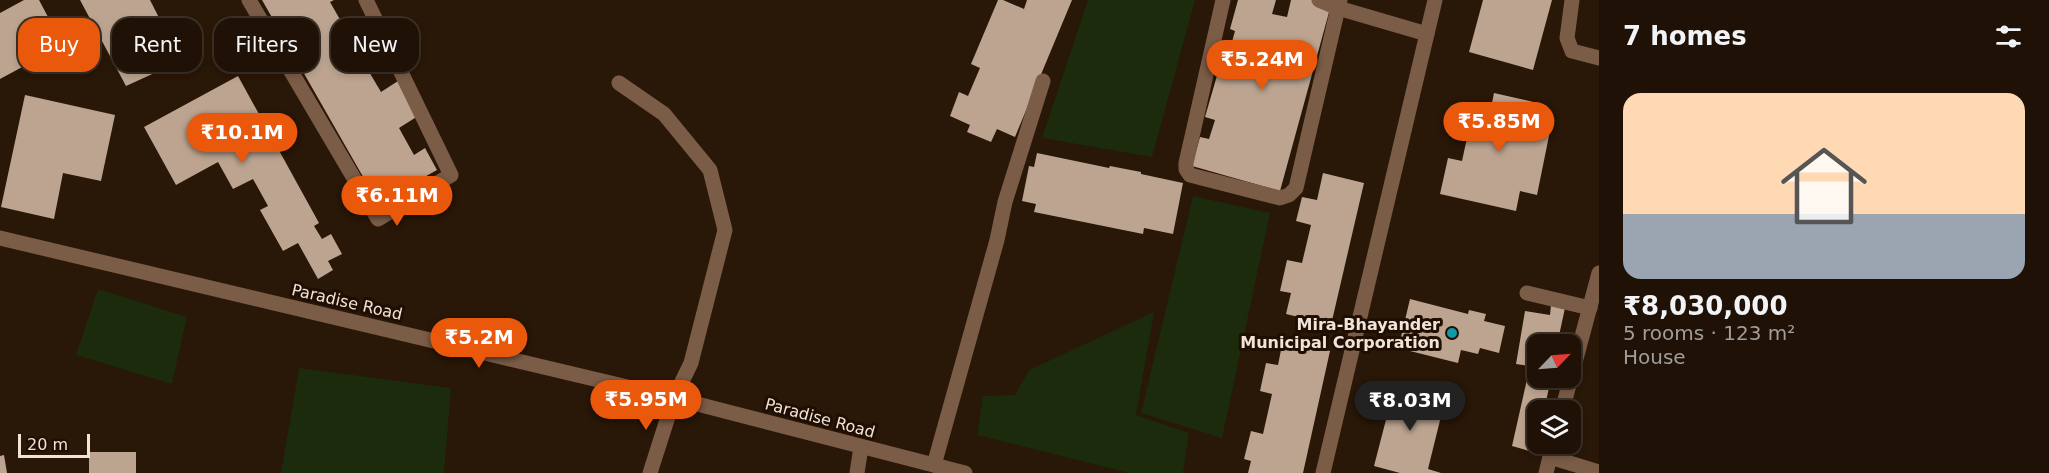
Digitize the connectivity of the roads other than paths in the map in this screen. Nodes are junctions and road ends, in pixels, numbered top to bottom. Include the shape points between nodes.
1 (249, 0) edge
2 (366, 0) edge
3 (1223, 0) edge
4 (1319, 0) edge
5 (1435, 0) edge
6 (1572, 0) edge
7 (1339, 4) edge
8 (1427, 34) junction
9 (1599, 58) edge
10 (1043, 81) dead end
11 (619, 83) dead end
12 (0, 238) edge
13 (1599, 273) edge
14 (1527, 293) dead end
15 (1590, 308) junction
16 (674, 398) junction
17 (1565, 400) edge
18 (861, 447) junction
19 (1551, 454) edge
20 (1559, 454) edge
21 (934, 465) junction
22 (1599, 472) edge
23 (650, 473) edge
24 (857, 473) edge
25 (964, 473) edge
26 (1323, 473) edge
27 (1545, 473) edge

1 - 2 street via 378,219 451,174
3 - 7 street via 1186,169 1190,175 1280,198 1296,188
4 - 7 street
5 - 8 street
6 - 9 street via 1567,38 1572,51
7 - 8 street
8 - 26 street
10 - 21 street via 1005,202
11 - 16 street via 664,114 710,170 725,230 690,363
12 - 16 street, Paradise Road
13 - 15 street
14 - 15 street
15 - 17 street
16 - 18 street, Paradise Road
16 - 23 street
18 - 21 street, Paradise Road
18 - 24 street
19 - 27 street
20 - 22 street
21 - 25 street, Paradise Road

